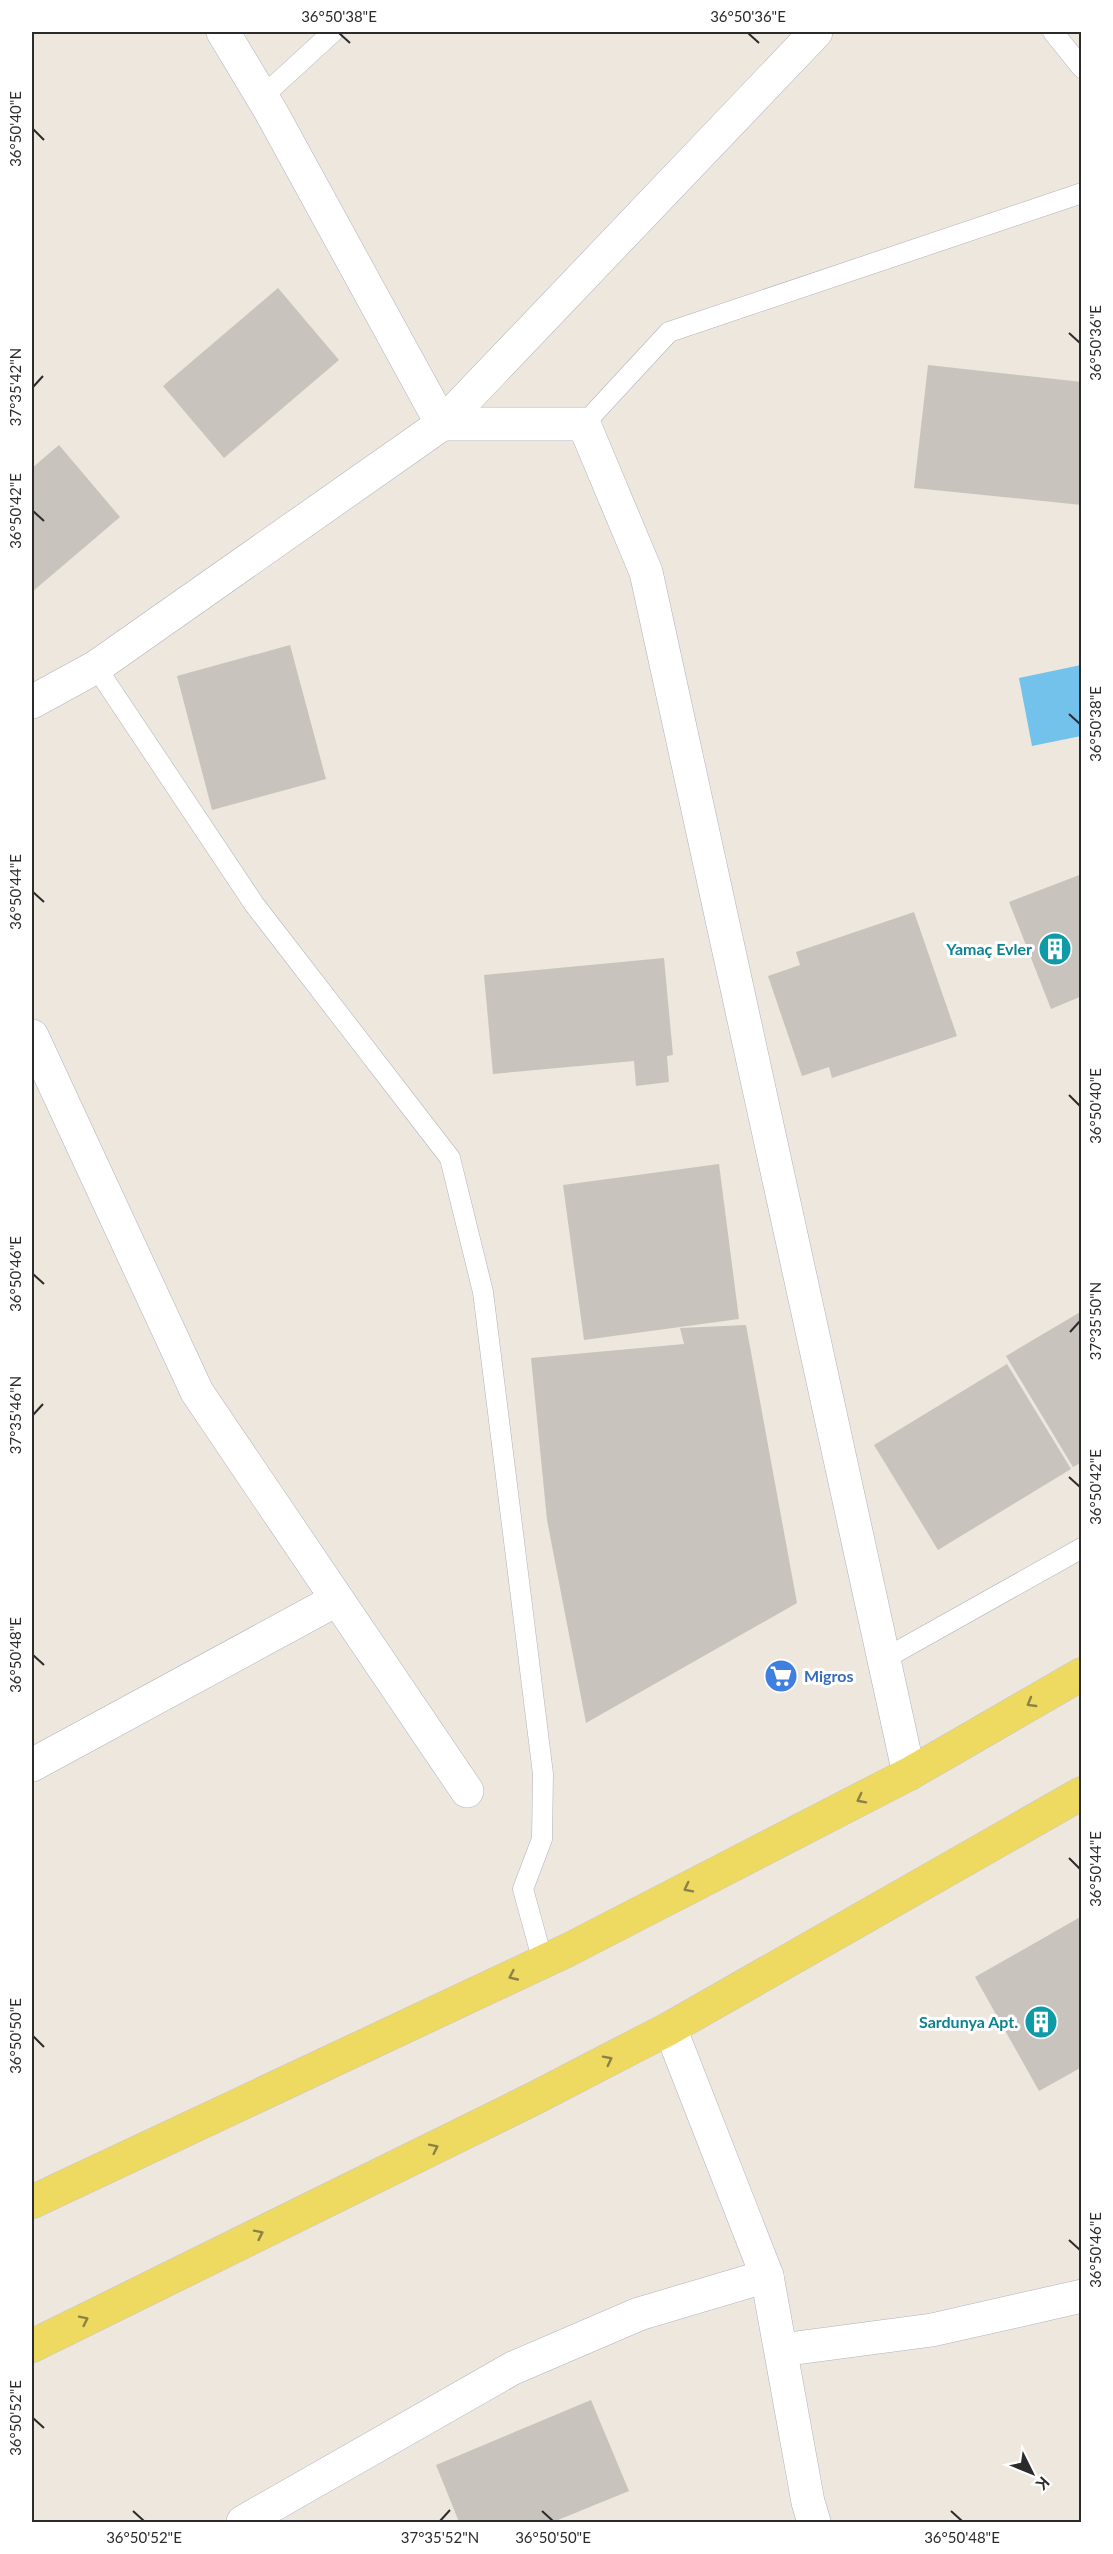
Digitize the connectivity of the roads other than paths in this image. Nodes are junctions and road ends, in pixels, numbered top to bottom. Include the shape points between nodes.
1 (223, 32) edge
2 (333, 32) edge
3 (816, 32) edge
4 (1053, 32) edge
5 (1082, 68) edge
6 (262, 97) junction
7 (1082, 193) edge
8 (442, 424) junction
9 (584, 424) junction
10 (96, 667) junction
11 (32, 702) edge
12 (32, 1036) edge
13 (1082, 1548) edge
14 (336, 1600) junction
15 (884, 1659) junction
16 (1082, 1674) edge
17 (32, 1765) edge
18 (909, 1774) junction
19 (467, 1791) dead end
20 (1082, 1793) edge
21 (543, 1962) junction
22 (670, 2028) junction
23 (32, 2202) edge
24 (767, 2276) junction
25 (1082, 2296) edge
26 (32, 2346) edge
27 (781, 2350) junction
28 (243, 2523) edge
29 (814, 2523) edge

1 - 6 street
2 - 6 lane
3 - 8 street
4 - 5 lane
6 - 8 street
7 - 9 lane via 669,332
8 - 9 street
8 - 10 street
9 - 15 street via 646,572
10 - 11 street
10 - 21 lane via 254,904 450,1158 483,1292 543,1774 542,1839 523,1889
12 - 14 street via 197,1392
13 - 15 lane
14 - 17 street
14 - 19 street
15 - 18 street
16 -> 18 main road
18 -> 21 main road
20 - 22 main road
21 -> 23 main road
22 - 24 street
26 -> 22 main road
24 - 27 street
24 - 28 street via 639,2314 513,2368
25 - 27 street via 932,2330
27 - 29 street

